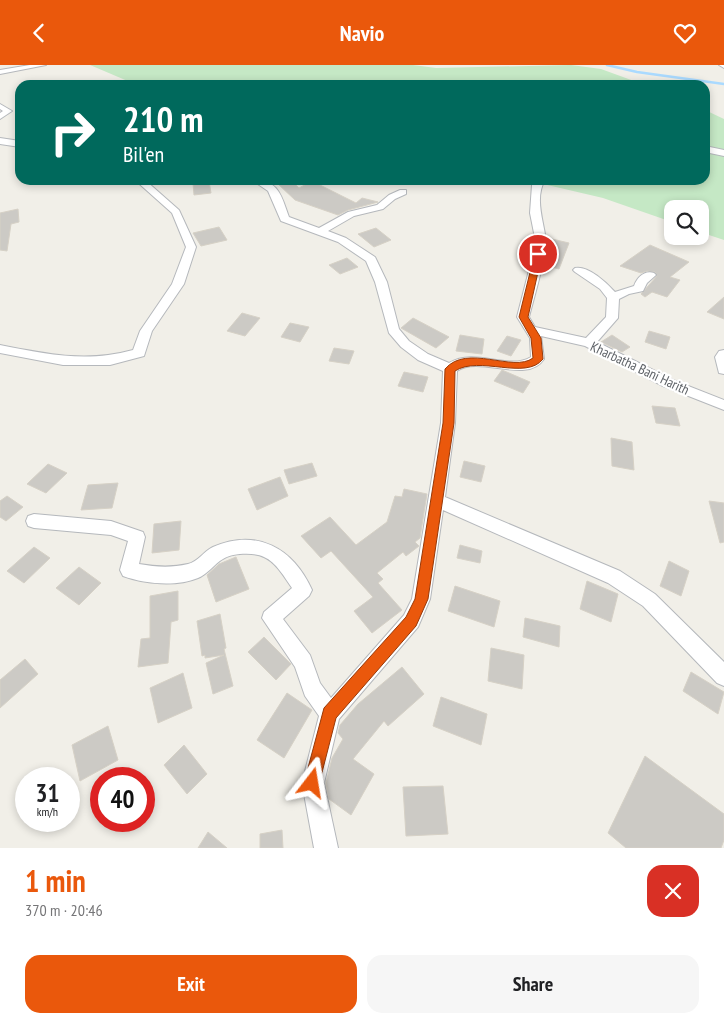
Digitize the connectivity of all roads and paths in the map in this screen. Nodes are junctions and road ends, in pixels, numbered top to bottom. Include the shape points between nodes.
1 (43, 65) edge
2 (0, 72) edge
3 (0, 106) edge
4 (0, 117) edge
5 (0, 141) edge
6 (15, 143) edge
7 (710, 150) edge
8 (724, 153) edge
9 (146, 185) edge
10 (267, 185) edge
11 (537, 185) edge
12 (402, 192) dead end
13 (319, 232) junction
14 (579, 270) dead end
15 (650, 275) dead end
16 (613, 297) junction
17 (532, 330) junction
18 (589, 343) junction
19 (0, 349) edge
20 (724, 354) edge
21 (450, 369) junction
22 (724, 370) edge
23 (724, 405) edge
24 (436, 500) junction
25 (34, 521) dead end
26 (724, 676) edge
27 (330, 714) junction
28 (326, 848) edge

1 - 2 street
3 - 4 street via 8,111
5 - 6 street
7 - 8 street
9 - 19 street via 176,212 191,247 178,284 146,331 139,353 110,361 63,361
10 - 13 street via 274,191 285,219
11 - 17 street via 535,213 541,243 523,310 523,317
12 - 13 street via 380,207 351,214
13 - 21 street via 342,240 371,259 381,281 393,330 423,357
14 - 16 street
15 - 16 street via 642,281 639,289
16 - 18 street via 612,318
17 - 18 street, Kharbatha Bani Harith
17 - 21 street via 538,351 538,359 533,363 477,361 460,363
18 - 23 street, Kharbatha Bani Harith via 668,383
20 - 22 street via 721,357
21 - 24 street via 448,423
24 - 26 street via 614,577 649,600
24 - 27 street via 421,599 411,621
25 - 27 street via 111,528 137,537 129,571 164,576 195,571 217,553 238,547 268,550 287,567 303,590 271,618 303,662 312,689
27 - 28 street via 312,783

